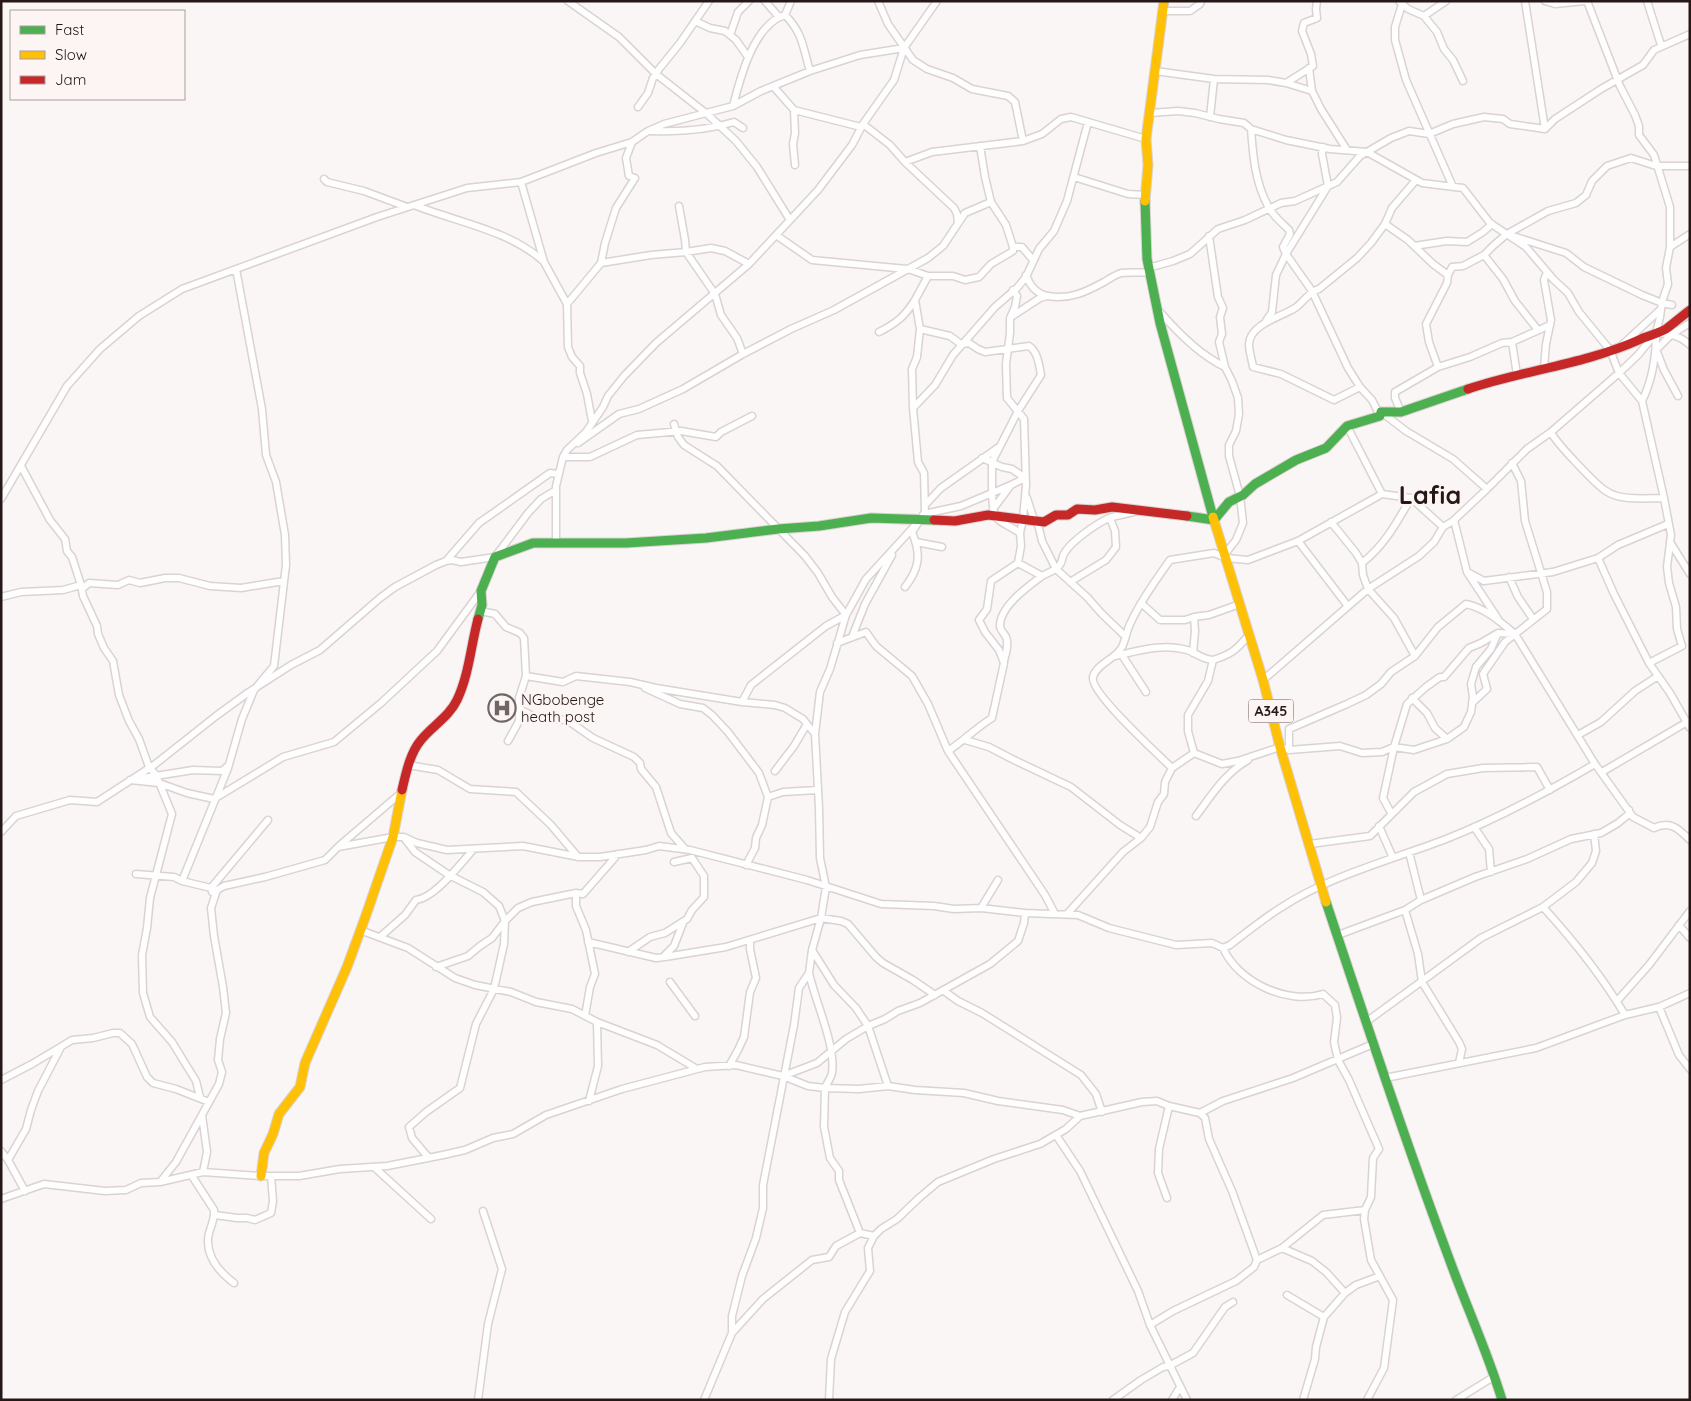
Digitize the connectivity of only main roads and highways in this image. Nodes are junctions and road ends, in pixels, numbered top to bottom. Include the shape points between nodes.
1 (1164, 1) edge
2 (1690, 310) edge
3 (1214, 520) junction
4 (261, 1176) road end
5 (1502, 1400) edge

1 - 3 main road, A345 via 1146,139 1149,270 1156,308
2 - 3 main road via 1665,330 1657,329 1620,348 1568,364 1495,380 1401,412 1380,414 1347,426 1326,448 1282,468 1229,502
3 - 4 main road via 1112,507 1077,509 1044,522 992,513 955,521 922,517 871,518 706,538 626,543 533,543 495,557 481,591 481,611 458,700 420,741 408,765 393,837 347,967 305,1063 300,1088 279,1114 264,1153
3 - 5 main road, A345 via 1284,749 1321,886 1373,1044

